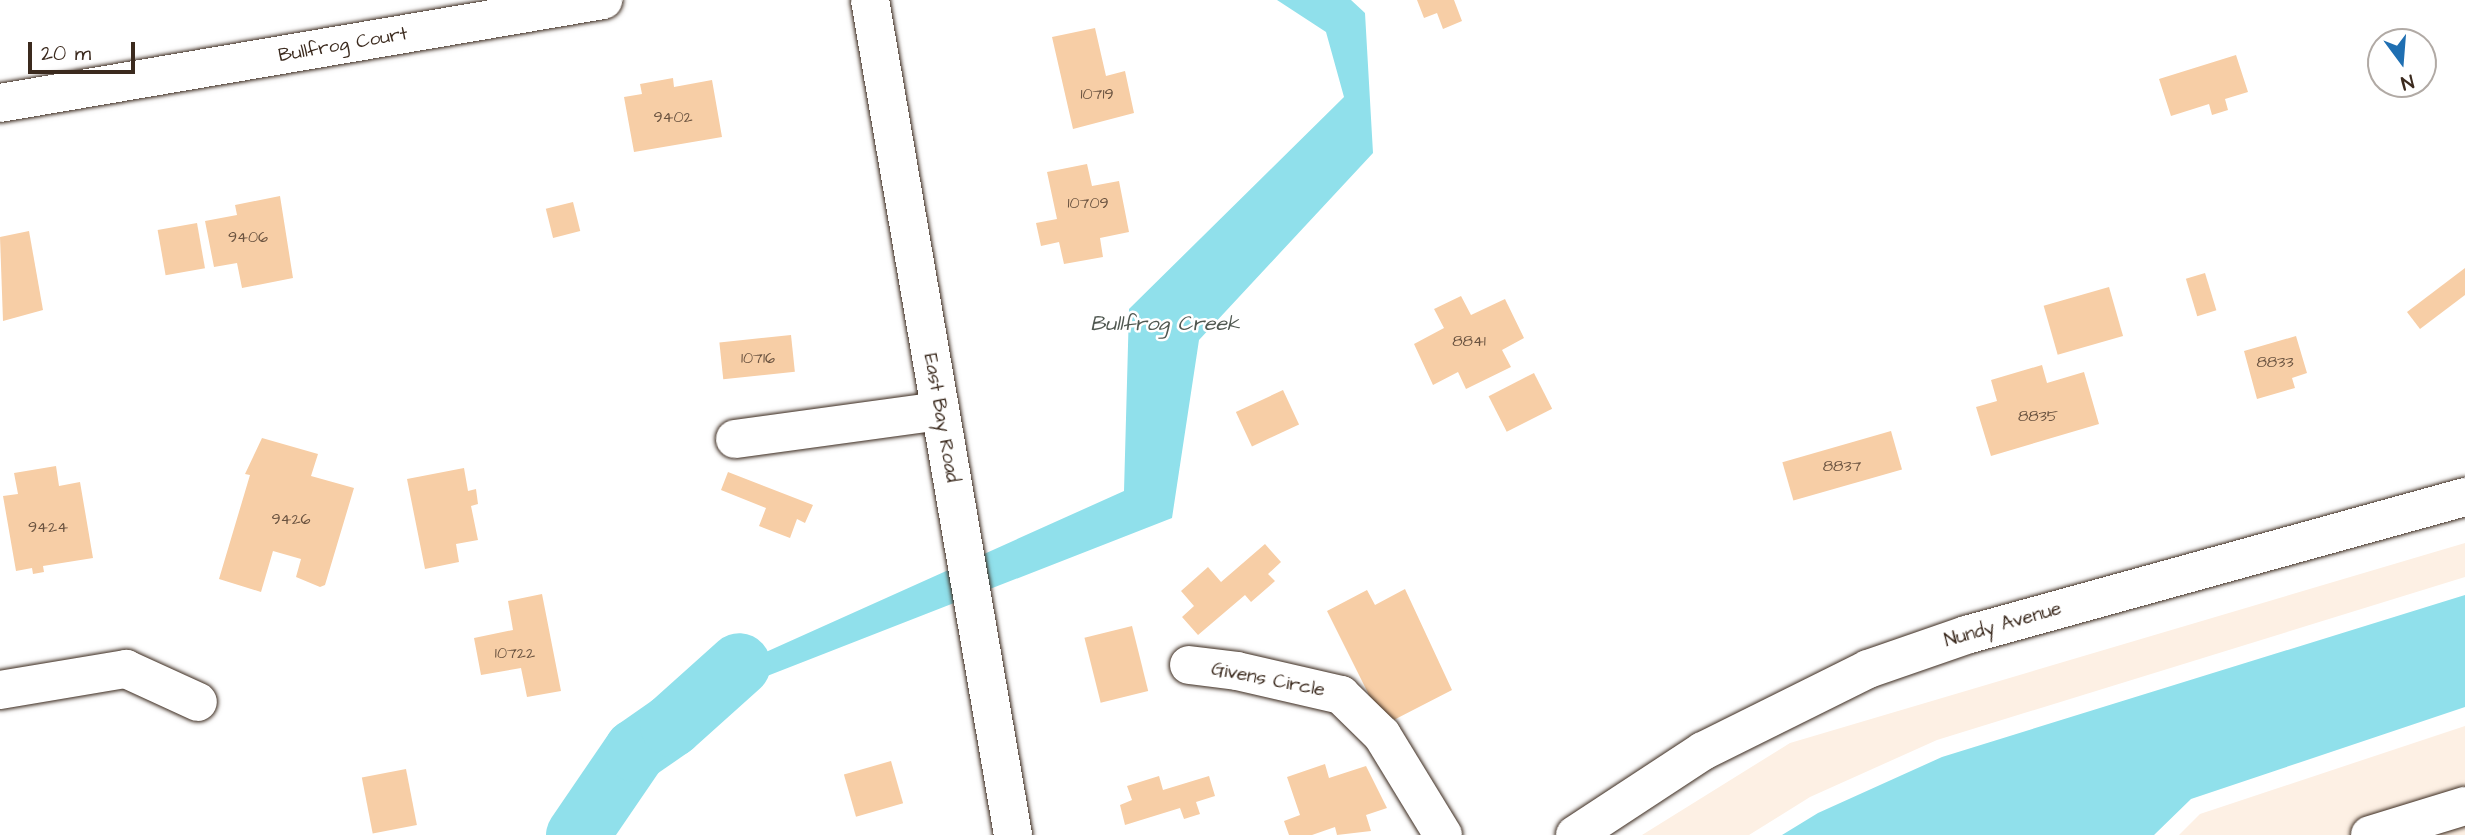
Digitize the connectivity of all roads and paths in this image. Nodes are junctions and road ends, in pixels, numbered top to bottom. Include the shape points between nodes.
1 (603, 0) edge
2 (870, 0) edge
3 (0, 103) edge
4 (940, 411) junction
5 (734, 439) dead end
6 (2465, 497) edge
7 (1189, 666) dead end
8 (0, 690) edge
9 (198, 702) dead end
10 (2465, 806) edge
11 (1013, 835) edge
12 (1443, 835) edge
13 (1575, 835) edge
14 (2370, 835) edge

1 - 3 street, Bullfrog Court
2 - 4 street, East Bay Road
4 - 5 street
4 - 11 street, East Bay Road
6 - 13 street, Nundy Avenue via 1966,635 1868,669 1703,751
7 - 12 street, Givens Circle via 1237,671 1341,695 1382,735
8 - 9 street via 126,669
10 - 14 street

